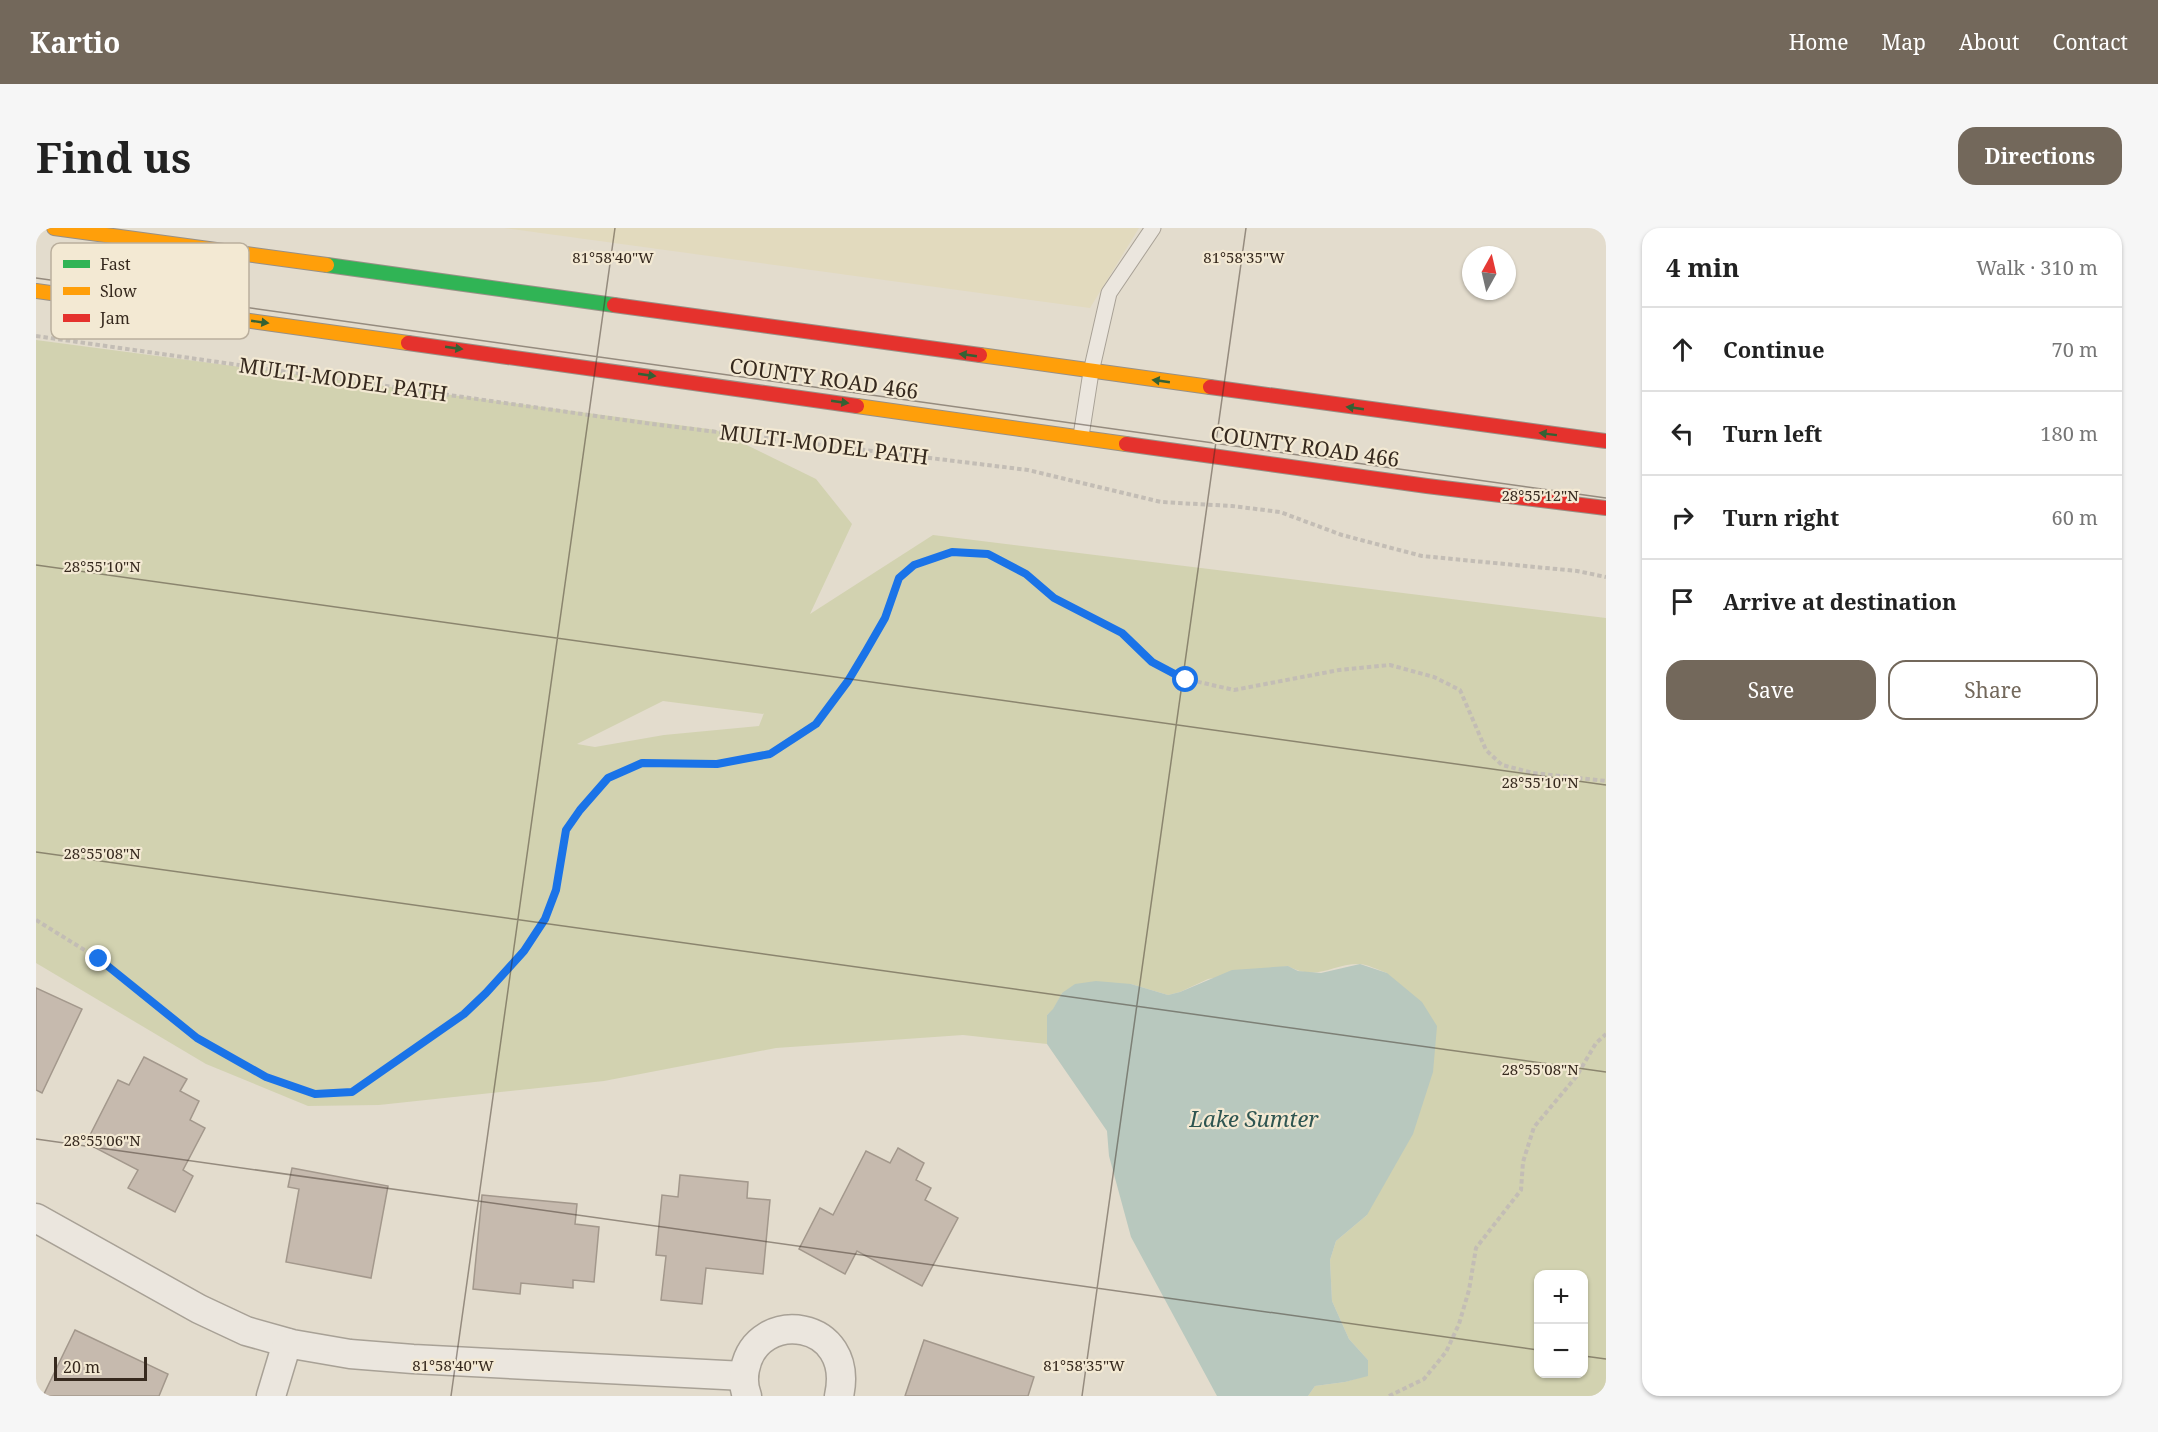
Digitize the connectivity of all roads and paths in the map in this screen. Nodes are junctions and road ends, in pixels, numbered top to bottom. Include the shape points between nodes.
1 (54, 228) edge
2 (1153, 228) edge
3 (162, 243) edge
4 (249, 255) edge
5 (36, 291) edge
6 (51, 293) edge
7 (249, 321) edge
8 (36, 336) edge
9 (51, 338) edge
10 (57, 339) edge
11 (1091, 372) junction
12 (1081, 436) junction
13 (1606, 441) edge
14 (1606, 508) edge
15 (1606, 577) edge
16 (1606, 781) edge
17 (36, 920) edge
18 (1606, 1034) edge
19 (36, 1218) edge
20 (287, 1343) junction
21 (745, 1386) edge
22 (271, 1396) edge
23 (839, 1396) edge
24 (1389, 1396) edge

3 -> 1 main road, COUNTY ROAD 466
2 - 11 lane via 1109,293
11 -> 4 main road, COUNTY ROAD 466
5 -> 6 main road, COUNTY ROAD 466
7 -> 12 main road, COUNTY ROAD 466
8 - 9 path, MULTI-MODEL PATH
10 - 15 path, MULTI-MODEL PATH via 652,424 1028,470 1161,502 1280,512 1342,535 1422,556
11 - 12 lane
13 -> 11 main road, COUNTY ROAD 466
12 - 14 main road, COUNTY ROAD 466
16 - 17 path via 1533,773 1502,765 1486,750 1460,690 1434,676 1390,665 1339,670 1234,690 1186,680 1152,662 1122,633 1054,598 1026,574 988,554 952,552 914,565 899,578 885,618 848,681 816,724 770,754 717,764 642,763 608,778 566,830 556,890 545,919 524,951 464,1014 352,1092 315,1094 266,1077 197,1038 99,959
18 - 24 path via 1534,1127 1523,1162 1521,1190 1476,1248 1462,1316 1446,1352 1424,1379
19 - 20 street via 199,1308 246,1330
20 - 21 street via 350,1354
20 - 22 street
21 - 23 street via 747,1361 754,1347 766,1337 795,1329 811,1332 834,1351 841,1365

